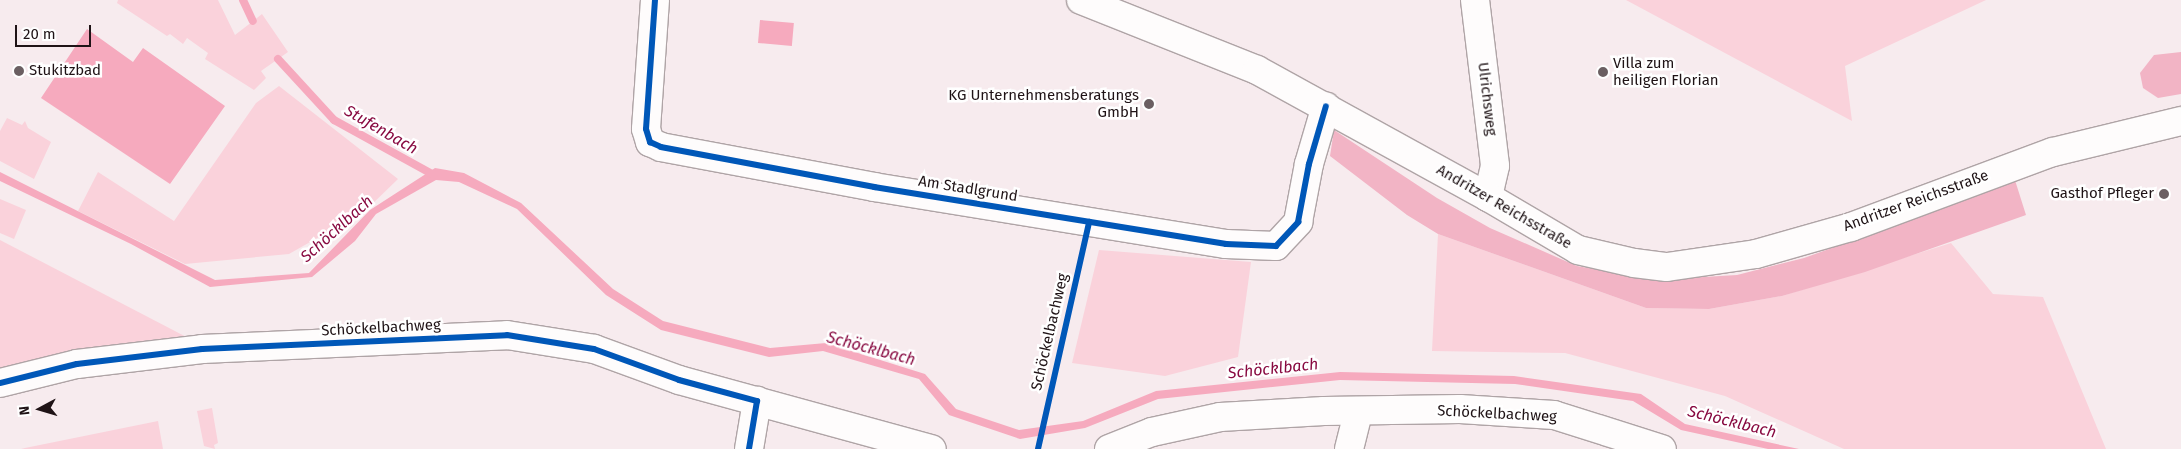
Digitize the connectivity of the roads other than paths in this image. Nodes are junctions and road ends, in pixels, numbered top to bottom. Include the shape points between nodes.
1 (655, 0) edge
2 (1081, 0) edge
3 (1475, 0) edge
4 (1326, 106) junction
5 (2181, 122) edge
6 (1488, 197) junction
7 (0, 383) edge
8 (758, 402) junction
9 (1358, 413) junction
10 (749, 449) edge
11 (932, 449) edge
12 (1109, 449) edge
13 (1349, 449) edge
14 (1662, 449) edge

1 - 4 street, Am Stadlgrund via 646,129 650,142 661,147 874,187 1226,244 1276,246 1298,222 1309,164
2 - 4 street, Andritzer Reichsstraße via 1249,66
3 - 6 street, Ulrichsweg via 1496,166
4 - 6 street, Andritzer Reichsstraße
5 - 6 street, Andritzer Reichsstraße via 2053,152 1851,227 1756,254 1709,263 1667,267 1578,250
7 - 8 street, Schöckelbachweg via 77,364 202,349 507,335 594,349 679,380
8 - 10 street
8 - 11 street, Schöckelbachweg
9 - 12 street, Schöckelbachweg via 1324,411 1220,417 1152,432
9 - 13 street
9 - 14 street, Schöckelbachweg via 1460,409 1554,415

